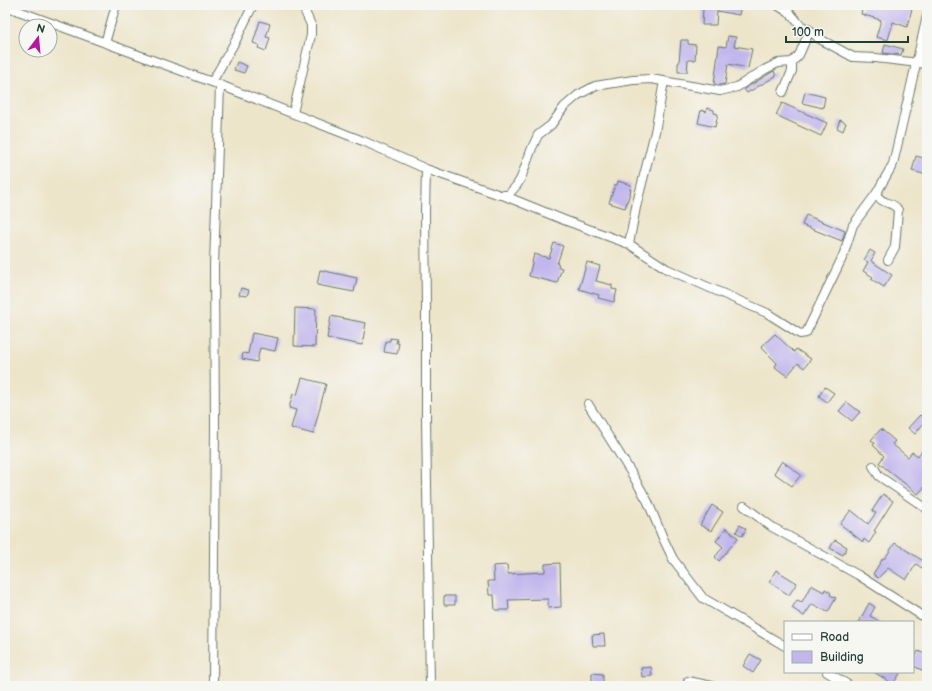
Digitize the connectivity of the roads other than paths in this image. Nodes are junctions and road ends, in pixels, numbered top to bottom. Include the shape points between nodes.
1 (116, 5) edge
2 (252, 5) edge
3 (302, 5) edge
4 (777, 5) edge
5 (5, 6) edge
6 (927, 16) edge
7 (810, 30) junction
8 (105, 43) junction
9 (792, 62) junction
10 (917, 63) junction
11 (927, 64) edge
12 (664, 81) junction
13 (212, 82) junction
14 (220, 85) junction
15 (783, 92) dead end
16 (293, 113) junction
17 (426, 169) junction
18 (876, 194) junction
19 (505, 196) junction
20 (629, 244) junction
21 (888, 260) dead end
22 (588, 404) dead end
23 (873, 466) dead end
24 (744, 506) dead end
25 (927, 510) edge
26 (927, 619) edge
27 (784, 645) edge
28 (829, 673) edge
29 (688, 681) dead end
30 (213, 686) edge
31 (430, 686) edge
32 (712, 686) edge
33 (850, 686) edge

1 - 8 street
2 - 13 street
3 - 16 street via 311,26 311,36
4 - 7 street via 791,14 800,25
5 - 8 street
6 - 10 street
7 - 9 street via 799,55
7 - 10 street via 818,38 853,57
8 - 13 street
9 - 12 street via 778,63 737,87 720,91
9 - 15 street via 792,71
10 - 11 street
10 - 18 street via 896,157
12 - 19 street via 633,80 595,86 578,95 564,106 550,125 538,135 521,178
12 - 20 street
13 - 14 street
14 - 16 street
14 - 30 street via 214,266
16 - 17 street
17 - 19 street
17 - 31 street via 424,213
18 - 20 street via 853,225 843,256 806,333 800,334 767,313 667,269
18 - 21 street via 880,200 893,204 898,210 895,247
19 - 20 street
22 - 27 street via 648,502 673,559 703,598
23 - 25 street via 879,476
24 - 26 street via 772,527 858,575
28 - 33 street
29 - 32 street

